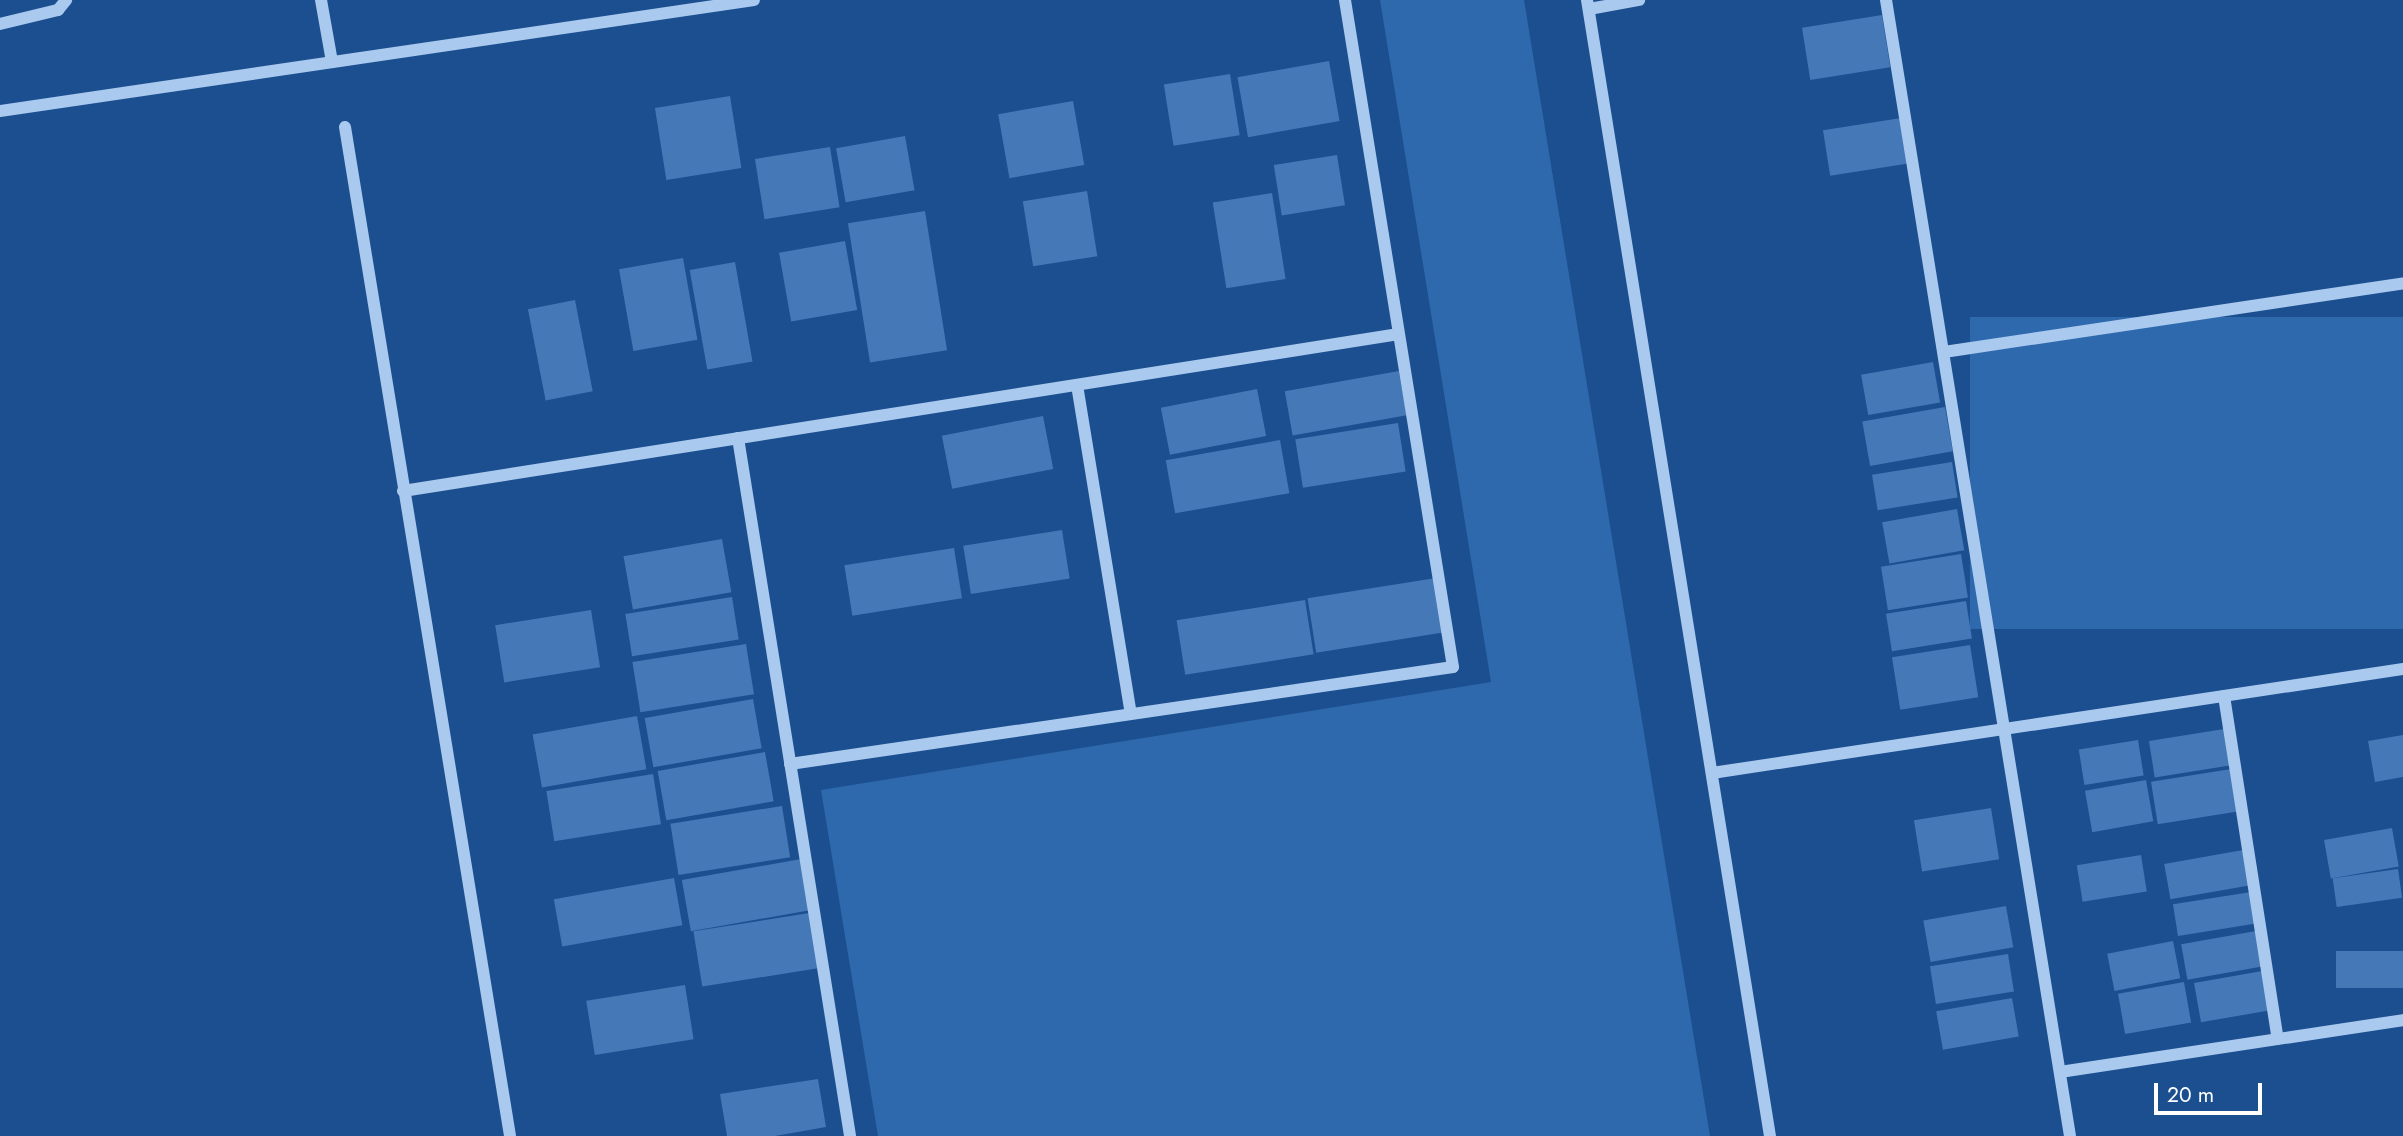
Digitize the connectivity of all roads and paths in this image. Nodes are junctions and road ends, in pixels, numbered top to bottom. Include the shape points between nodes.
1 (66, 0) edge
2 (321, 0) edge
3 (754, 0) edge
4 (1345, 0) edge
5 (1639, 0) edge
6 (1886, 0) edge
7 (1588, 4) edge
8 (0, 24) edge
9 (331, 62) junction
10 (0, 111) edge
11 (345, 127) dead end
12 (2403, 283) edge
13 (1399, 334) junction
14 (1944, 352) junction
15 (1077, 385) junction
16 (738, 438) junction
17 (403, 491) junction
18 (2403, 669) edge
19 (2224, 696) junction
20 (1131, 714) junction
21 (2005, 729) junction
22 (790, 765) junction
23 (1712, 773) junction
24 (2403, 1020) edge
25 (2278, 1039) junction
26 (2060, 1072) junction
27 (510, 1136) edge
28 (850, 1136) edge
29 (1770, 1136) edge
30 (2070, 1136) edge

1 - 8 street via 58,10
2 - 9 street
3 - 9 street
4 - 13 street
5 - 7 street
6 - 14 street
7 - 23 street
9 - 10 street
11 - 17 street
12 - 14 street
13 - 15 street
13 - 20 street via 1453,667
14 - 21 street
15 - 16 street
15 - 20 street
16 - 17 street
16 - 22 street
17 - 27 street
18 - 19 street
19 - 21 street
19 - 25 street
20 - 22 street
21 - 23 street
21 - 26 street
22 - 28 street
23 - 29 street
24 - 25 street
25 - 26 street
26 - 30 street

